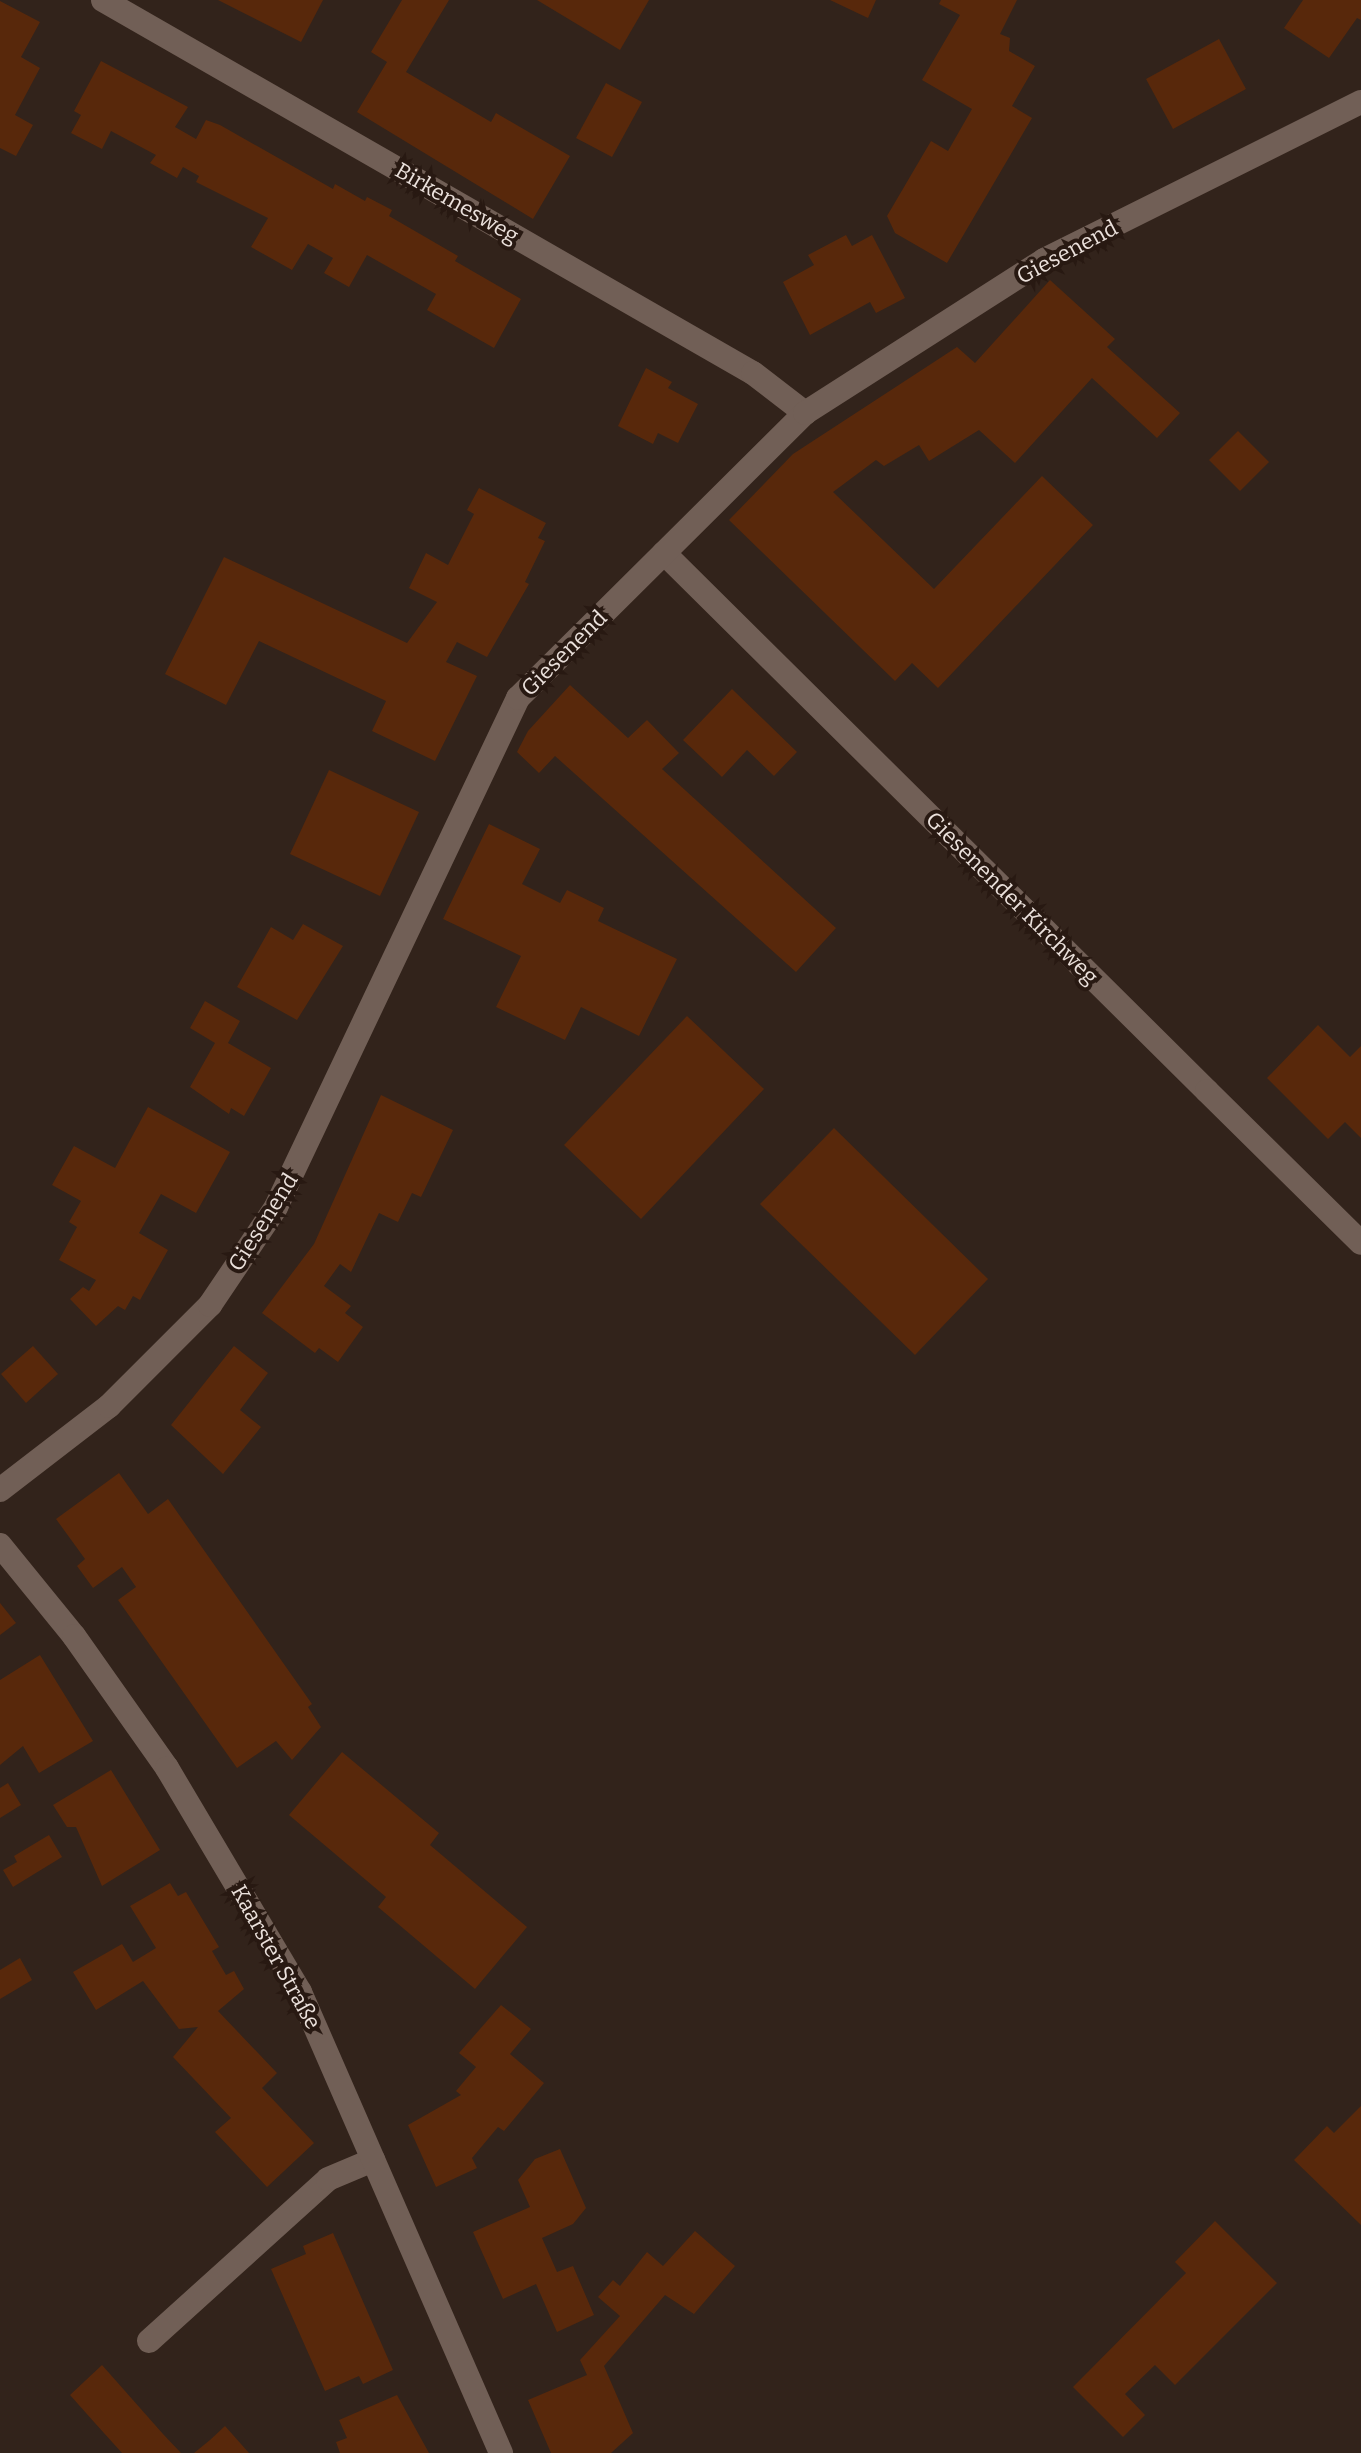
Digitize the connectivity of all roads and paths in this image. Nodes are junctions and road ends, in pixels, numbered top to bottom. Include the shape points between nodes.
1 (103, 0) edge
2 (1361, 102) edge
3 (805, 413) junction
4 (664, 553) junction
5 (1361, 1243) edge
6 (0, 1490) edge
7 (0, 1545) edge
8 (373, 2160) junction
9 (149, 2341) dead end
10 (501, 2453) edge

1 - 3 street, Birkemesweg via 753,373
2 - 3 street, Giesenend via 1044,260
3 - 4 street, Giesenend
4 - 5 street, Giesenender Kirchweg
4 - 6 street, Giesenend via 518,698 317,1128 276,1207 210,1305 109,1406
7 - 8 street, Kaarster Straße via 74,1636 190,1807 300,1992
8 - 9 street via 328,2179
8 - 10 street, Kaarster Straße

